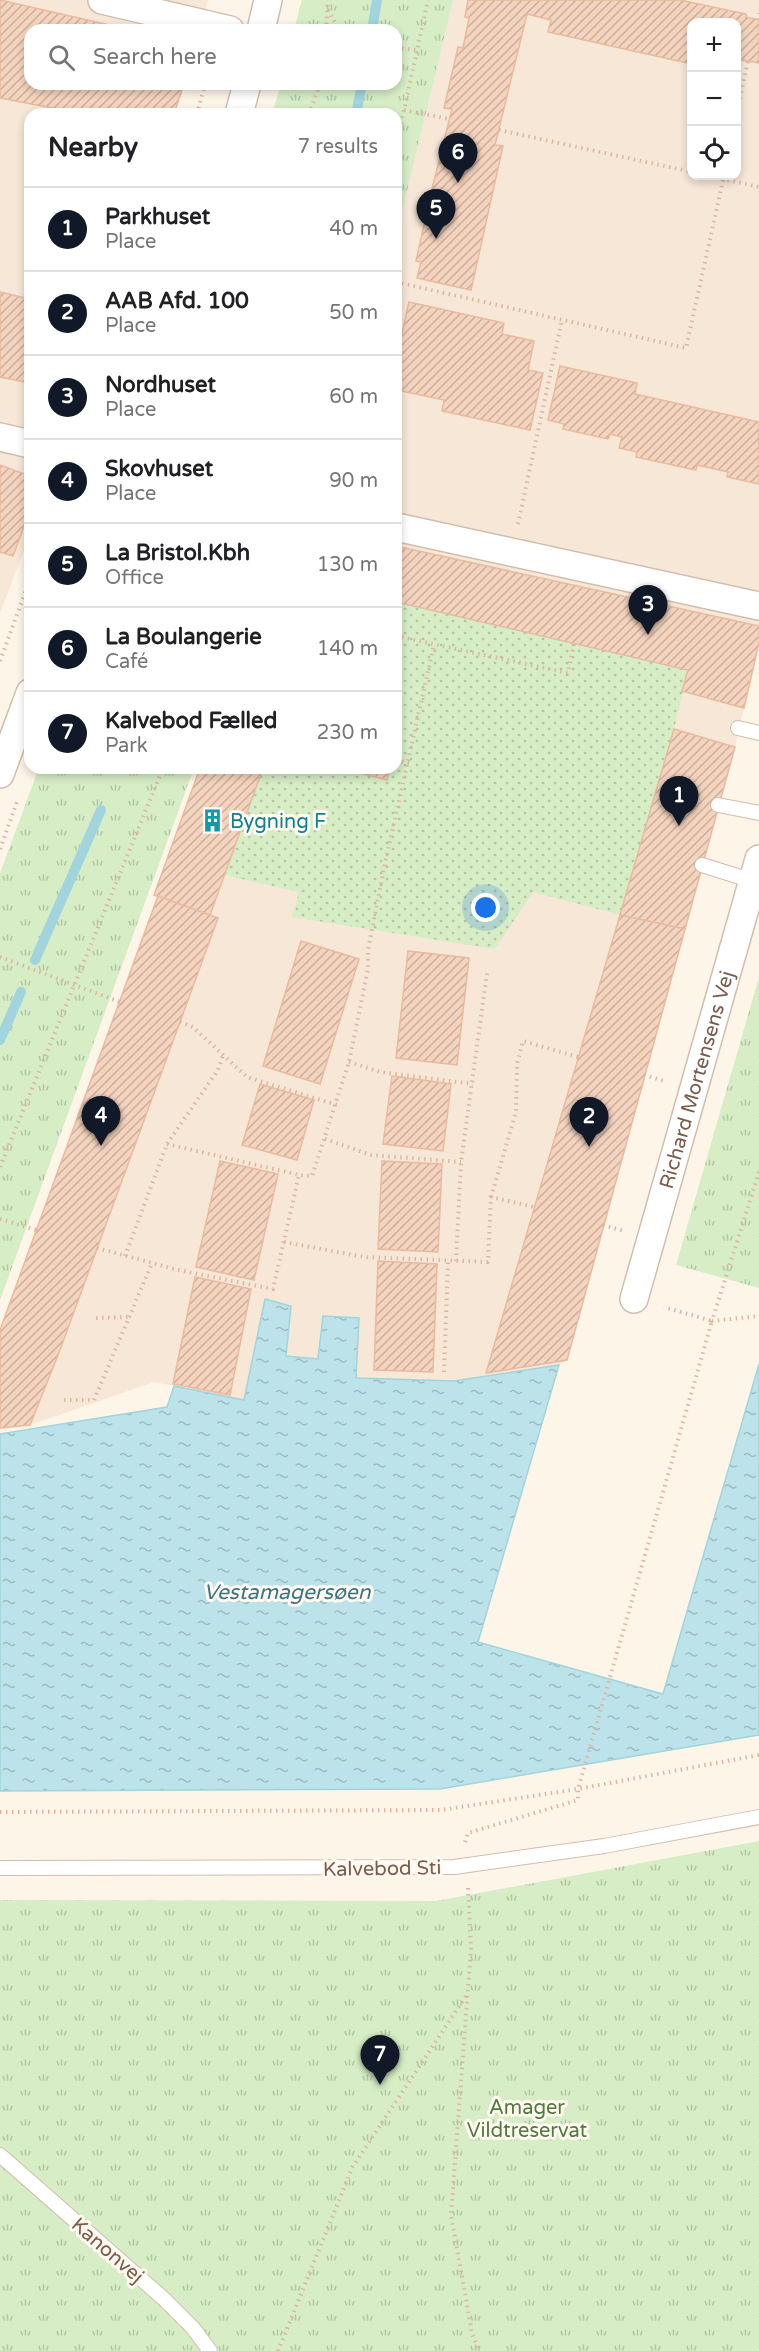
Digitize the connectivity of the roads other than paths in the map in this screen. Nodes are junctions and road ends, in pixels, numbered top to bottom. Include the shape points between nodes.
1 (102, 0) edge
2 (268, 0) edge
3 (204, 24) edge
4 (262, 24) edge
5 (245, 90) edge
6 (241, 108) edge
7 (0, 437) edge
8 (24, 443) edge
9 (402, 528) edge
10 (759, 606) edge
11 (24, 708) edge
12 (738, 728) dead end
13 (759, 733) edge
14 (1, 767) edge
15 (718, 805) dead end
16 (759, 813) edge
17 (702, 866) dead end
18 (756, 870) edge
19 (634, 1299) road end
20 (759, 1817) edge
21 (0, 1868) edge
22 (0, 2155) edge
23 (210, 2351) edge

1 - 3 street
2 - 4 street
5 - 6 street
7 - 8 street
9 - 10 street
11 - 14 street
12 - 13 lane
15 - 16 lane
17 - 18 lane
18 - 19 street, Richard Mortensens Vej
20 - 21 lane, Kalvebod Sti via 604,1846 460,1867
22 - 23 lane, Kanonvej via 164,2298

